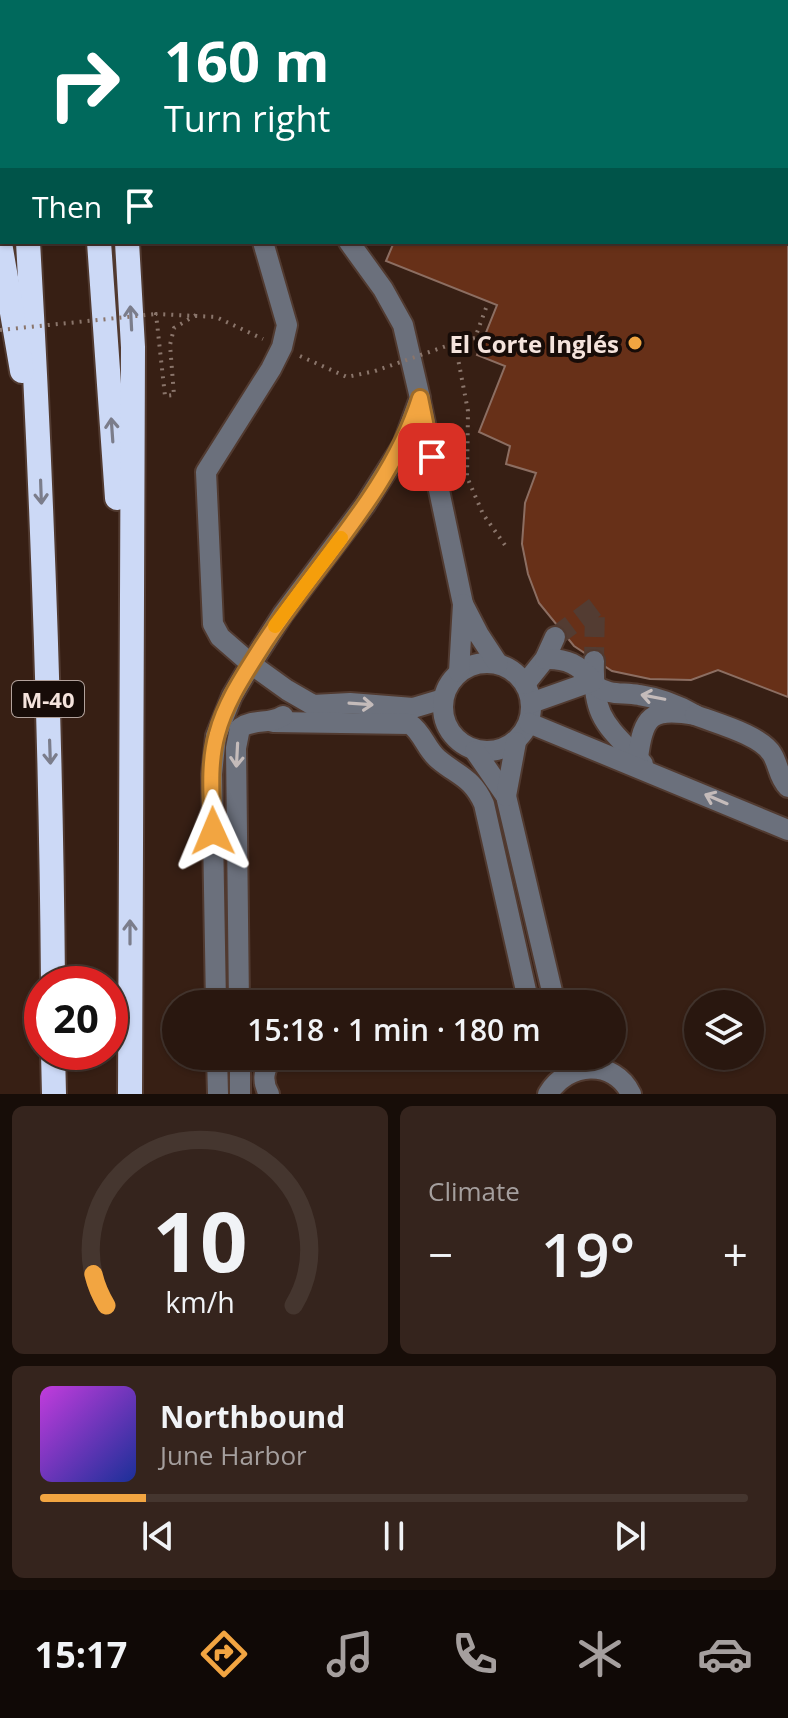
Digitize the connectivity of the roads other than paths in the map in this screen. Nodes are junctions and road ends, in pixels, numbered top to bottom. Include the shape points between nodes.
1 (0, 244) edge
2 (28, 244) edge
3 (99, 244) edge
4 (127, 244) edge
5 (264, 244) edge
6 (350, 244) edge
7 (420, 398) junction
8 (38, 414) junction
9 (463, 604) junction
10 (555, 637) tunnel mouth
11 (545, 659) junction
12 (251, 664) junction
13 (498, 664) junction
14 (459, 672) junction
15 (130, 676) junction
16 (594, 676) junction
17 (443, 699) junction
18 (528, 703) junction
19 (313, 705) junction
20 (695, 715) junction
21 (273, 722) junction
22 (516, 742) junction
23 (760, 742) junction
24 (475, 751) junction
25 (788, 753) edge
26 (644, 765) junction
27 (788, 787) edge
28 (506, 796) junction
29 (788, 830) edge
30 (53, 966) edge
31 (216, 990) edge
32 (239, 990) edge
33 (526, 990) edge
34 (552, 990) edge
35 (53, 1070) edge
36 (217, 1070) edge
37 (240, 1070) edge
38 (265, 1070) edge
39 (578, 1070) edge
40 (605, 1070) edge
41 (554, 1087) edge
42 (54, 1094) edge
43 (130, 1094) edge
44 (218, 1094) edge
45 (240, 1094) edge
46 (269, 1094) edge
47 (631, 1094) edge

1 - 8 highway via 24,378
2 - 8 highway, M-40
15 -> 3 highway
15 -> 4 highway via 133,347
5 - 12 lane via 287,325 271,369 206,472 213,624
6 - 7 lane via 403,325
7 - 9 lane
7 - 12 lane via 403,445 365,505
8 -> 30 highway, M-40
9 - 13 lane
9 - 14 lane
10 - 11 lane
11 - 16 lane via 561,658
11 - 18 lane
12 - 19 lane
12 - 31 lane via 216,736
13 - 14 lane via 471,665
13 - 18 lane via 517,675
14 - 17 lane
43 -> 15 highway
16 - 18 lane
20 -> 16 lane via 669,701 604,692
16 - 26 lane via 598,707 609,730
19 -> 17 lane via 413,708
17 - 24 lane via 442,712 453,737
18 - 22 lane
18 - 26 lane
19 - 21 lane
20 - 23 lane
20 - 26 lane via 671,710 651,719 642,729
21 -> 32 lane via 250,721 240,728 236,748
21 - 33 lane via 410,724 437,759 477,788
22 - 24 lane via 504,749
22 - 28 lane
23 - 25 lane
23 - 27 lane via 773,755
24 - 28 lane
29 -> 26 lane
28 - 34 lane
35 - 42 highway
36 - 44 lane
37 - 45 lane
38 - 46 lane
39 - 41 lane
40 - 47 lane

